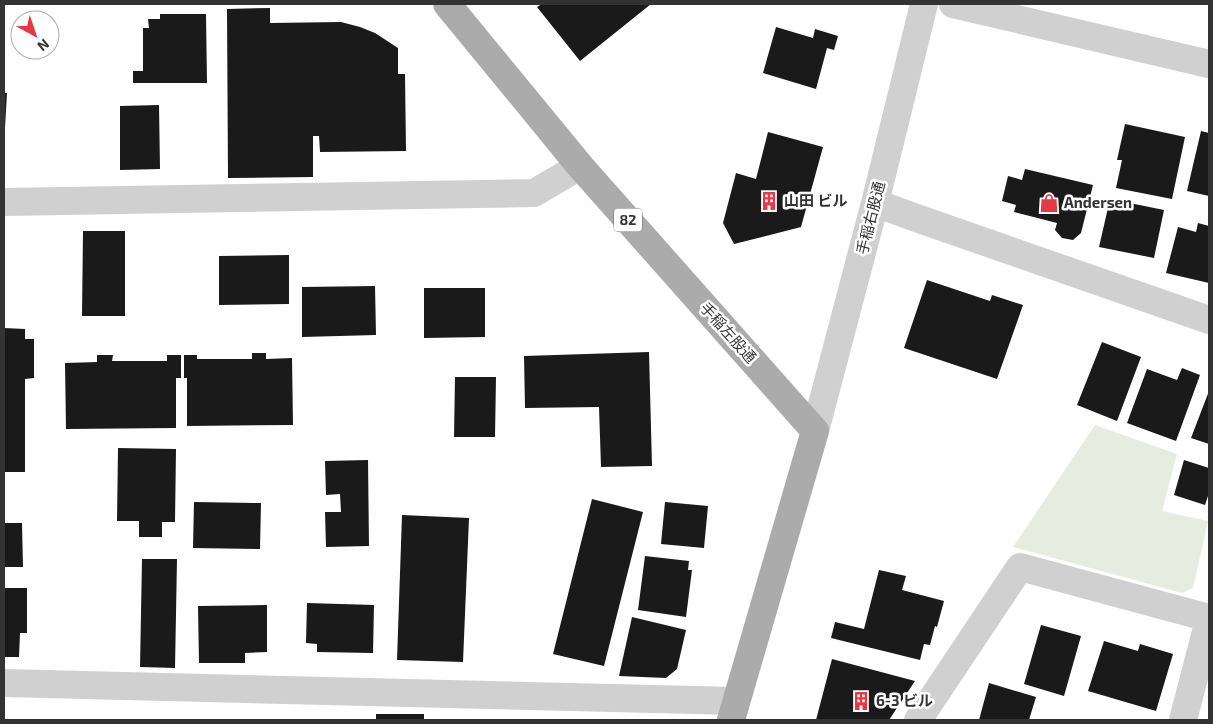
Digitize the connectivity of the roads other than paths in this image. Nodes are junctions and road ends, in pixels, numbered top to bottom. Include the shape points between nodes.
1 (447, 4) edge
2 (924, 4) edge
3 (953, 4) edge
4 (1209, 64) edge
5 (580, 166) junction
6 (4, 202) edge
7 (875, 203) junction
8 (1209, 320) edge
9 (815, 431) junction
10 (1209, 619) edge
11 (4, 683) edge
12 (734, 711) edge
13 (918, 720) edge
14 (1183, 720) edge

1 - 5 main road, 手稲左股通 / 82
2 - 7 street, 手稲右股通
3 - 4 street
5 - 6 street via 534,192
5 - 9 main road, 手稲左股通 / 82
7 - 8 street
7 - 9 street, 手稲右股通
9 - 12 main road
10 - 13 street via 1020,567
10 - 14 street
11 - 12 street

